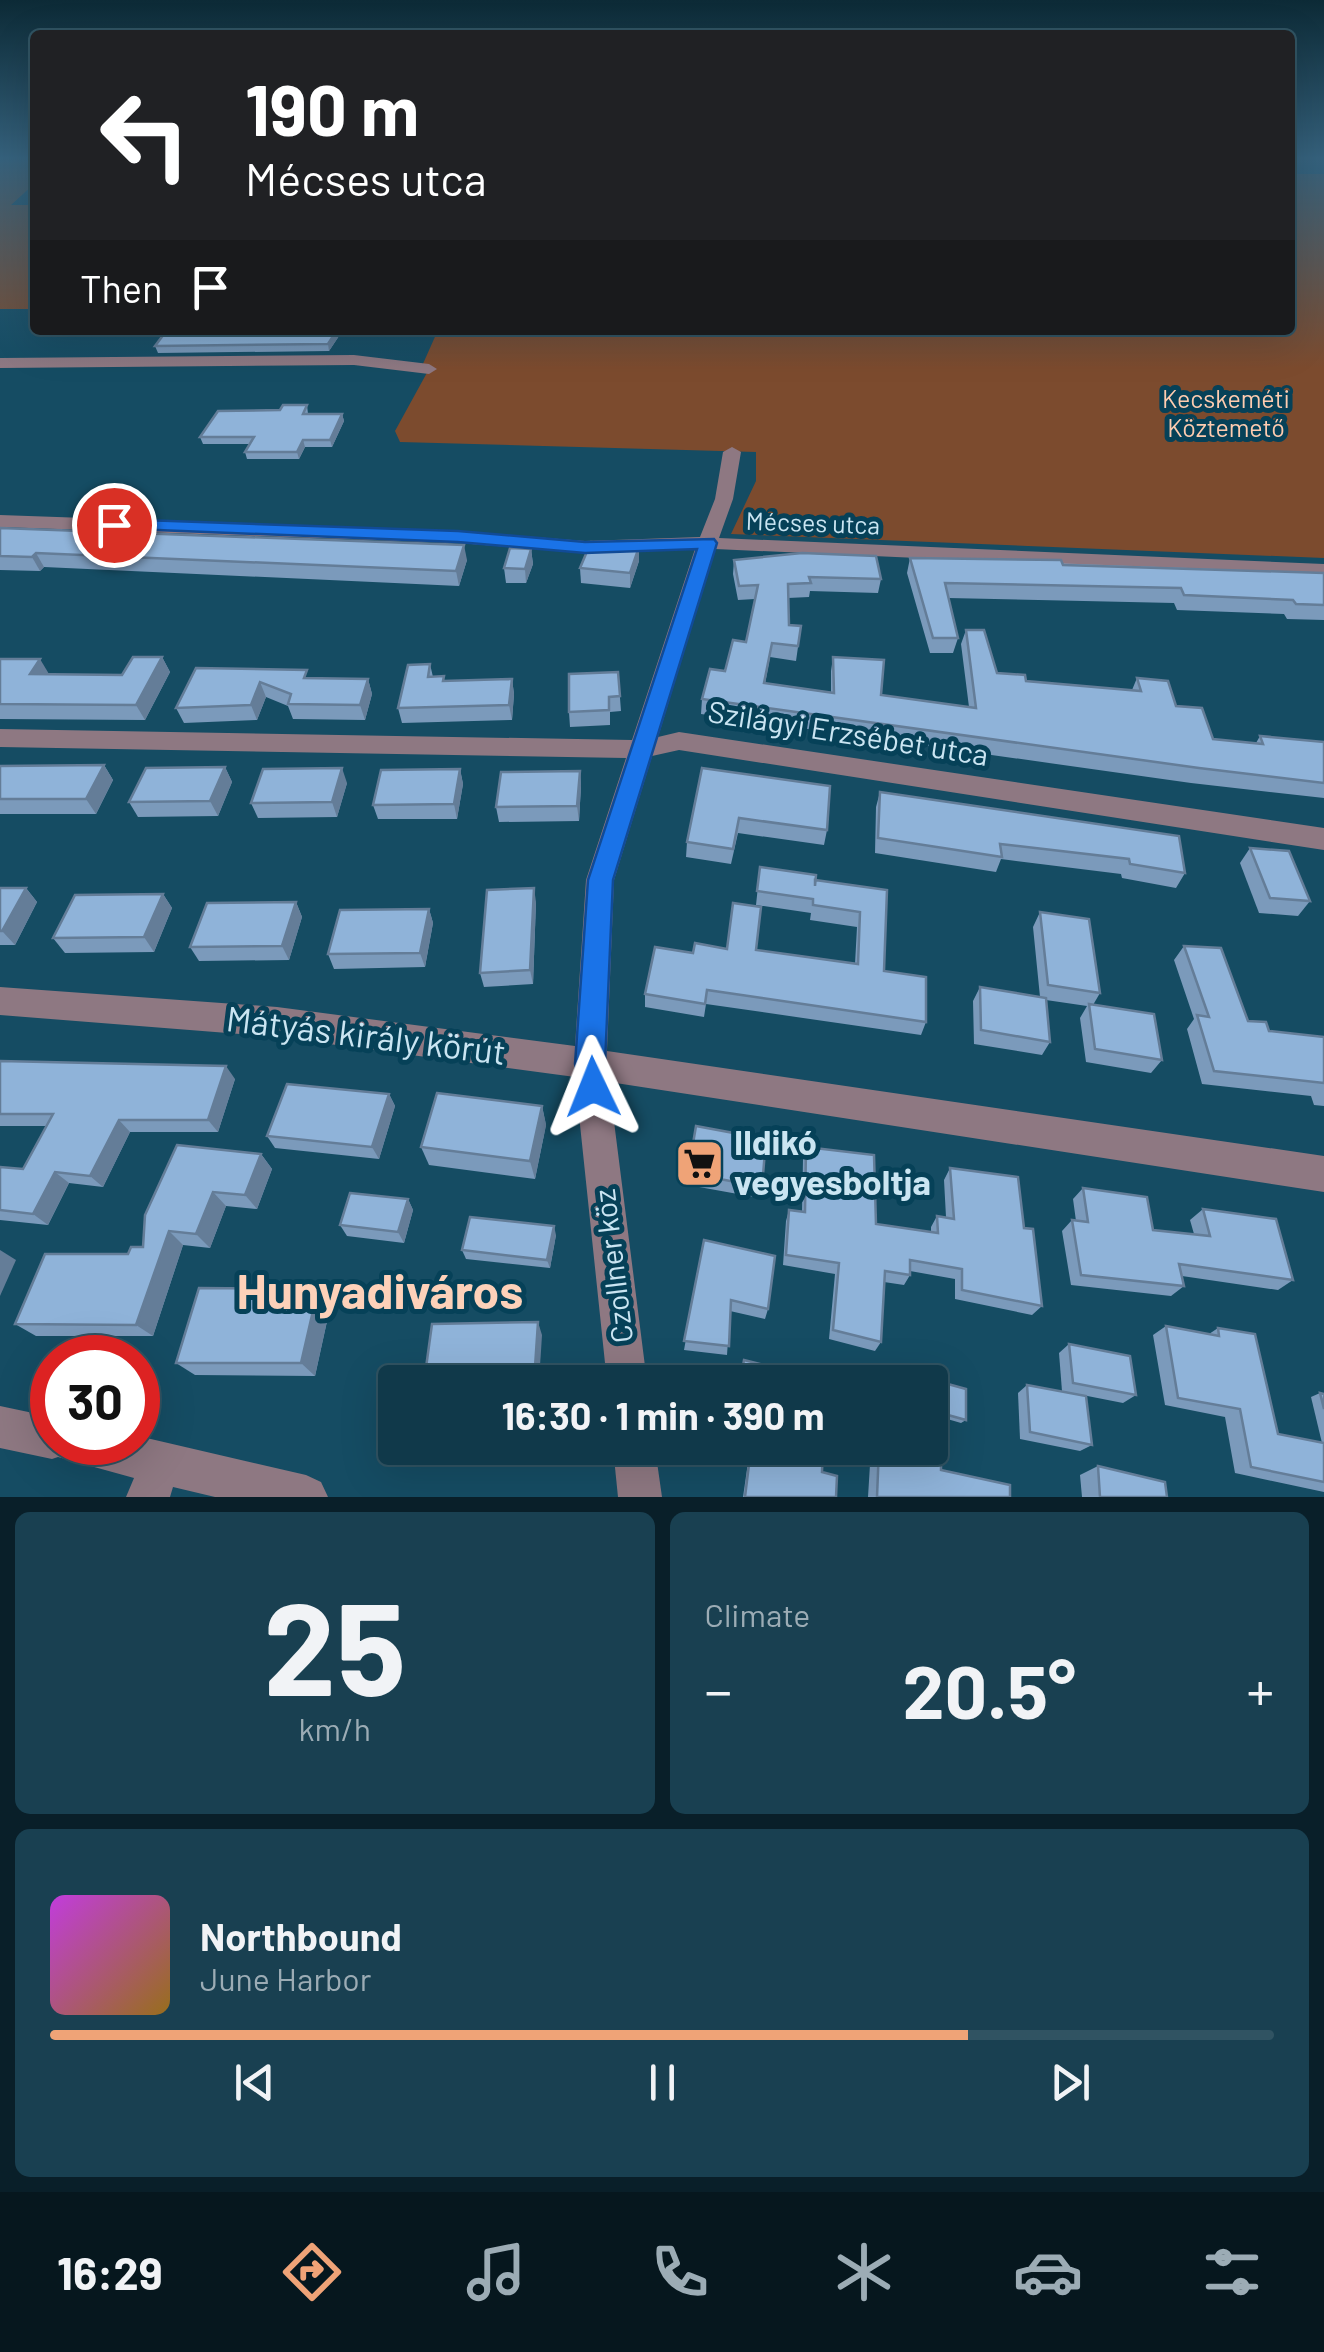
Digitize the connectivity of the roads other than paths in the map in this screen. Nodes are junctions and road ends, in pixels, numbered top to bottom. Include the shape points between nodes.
1 (0, 363) edge
2 (430, 370) dead end
3 (732, 452) dead end
4 (0, 521) edge
5 (708, 543) junction
6 (1324, 570) edge
7 (0, 738) edge
8 (641, 748) junction
9 (1324, 839) edge
10 (0, 1002) edge
11 (590, 1064) junction
12 (1324, 1174) edge
13 (625, 1365) edge
14 (0, 1426) edge
15 (30, 1433) edge
16 (123, 1465) edge
17 (636, 1465) edge
18 (154, 1479) edge
19 (306, 1497) edge
20 (640, 1497) edge

1 - 2 street via 354,360
3 - 5 street, Czollner köz via 730,484
4 - 5 street, Mécses utca via 458,536 585,548
5 - 6 street, Mécses utca
5 - 8 street, Czollner köz
7 - 8 street, Szilágyi Erzsébet utca
8 - 9 street, Szilágyi Erzsébet utca via 679,741
8 - 11 street, Czollner köz via 600,880
10 - 11 street, Mátyás király körút via 277,1022
11 - 12 street, Mátyás király körút
11 - 13 street, Czollner köz
14 - 15 street
16 - 18 street
17 - 20 street
18 - 19 street

